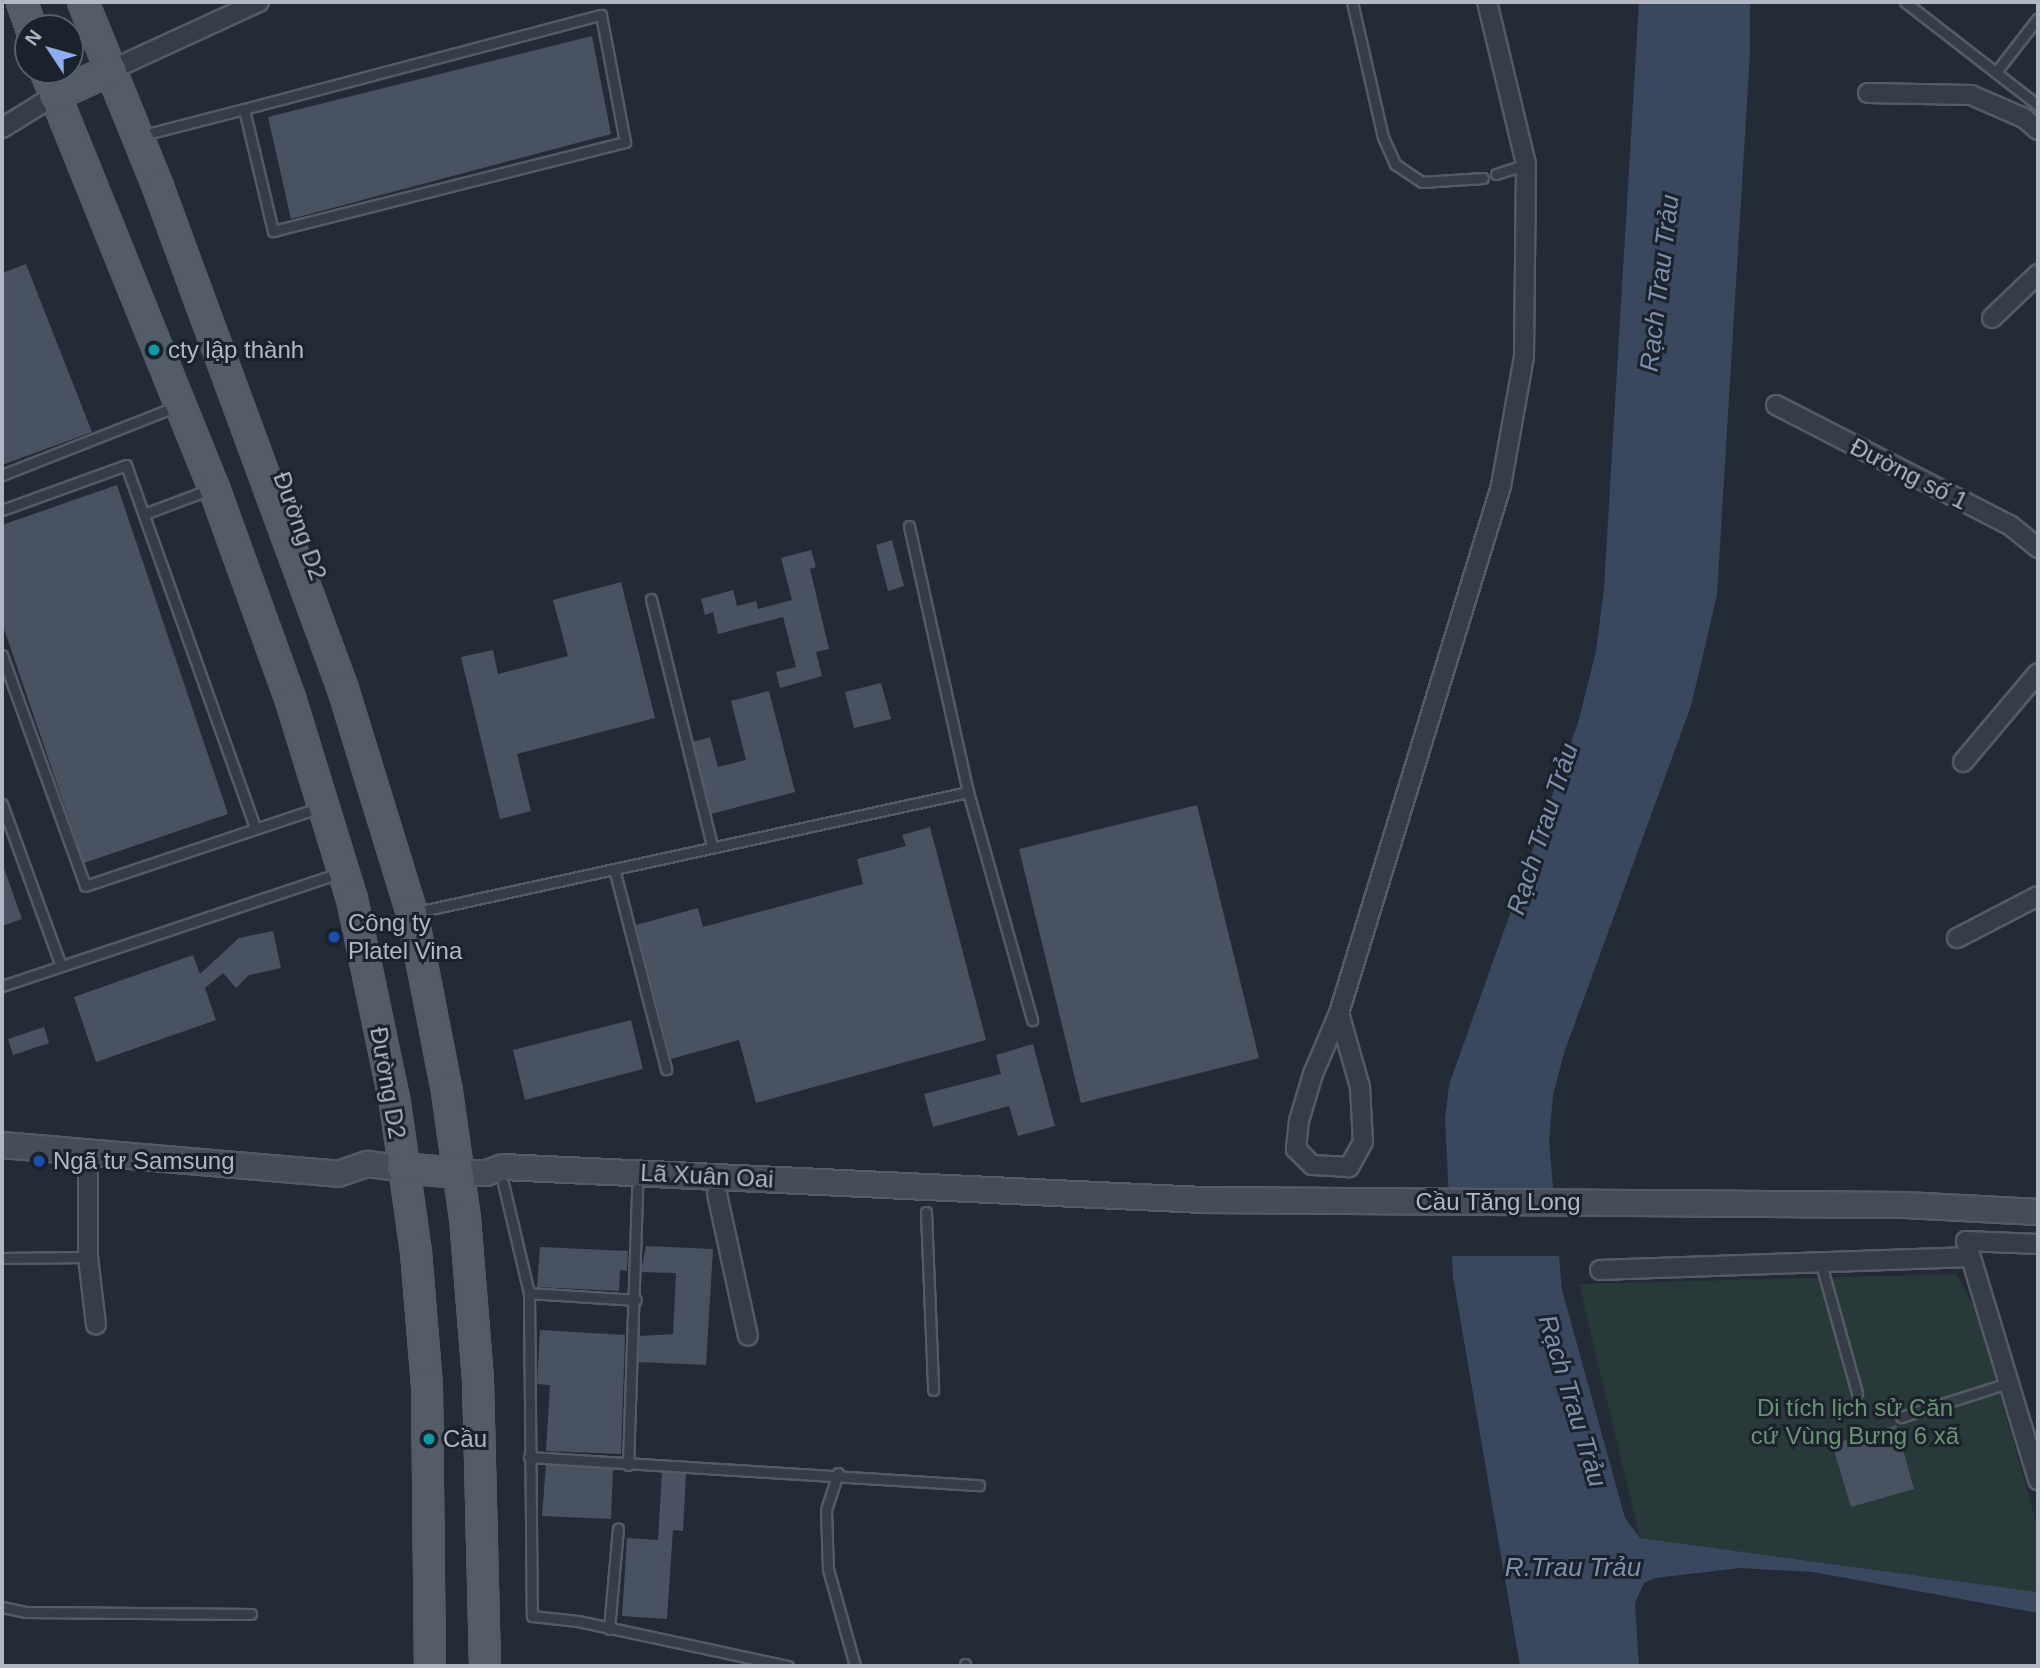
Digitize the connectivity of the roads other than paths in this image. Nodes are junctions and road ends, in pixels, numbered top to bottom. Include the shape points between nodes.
1 (83, 2) edge
2 (259, 2) edge
3 (1352, 2) edge
4 (1487, 2) edge
5 (1905, 2) edge
6 (2038, 18) edge
7 (111, 70) junction
8 (1996, 72) junction
9 (84, 76) edge
10 (48, 84) edge
11 (49, 84) edge
12 (1868, 93) dead end
13 (2038, 105) edge
14 (244, 109) junction
15 (2, 128) edge
16 (2038, 130) edge
17 (138, 136) junction
18 (1526, 164) junction
19 (1496, 174) dead end
20 (1483, 178) dead end
21 (2038, 274) edge
22 (1992, 318) dead end
23 (178, 394) junction
24 (1776, 405) dead end
25 (2, 475) edge
26 (217, 497) junction
27 (2, 510) edge
28 (144, 514) junction
29 (909, 526) dead end
30 (2038, 548) edge
31 (651, 599) dead end
32 (2, 656) edge
33 (2038, 673) edge
34 (1963, 762) dead end
35 (968, 792) junction
36 (319, 796) junction
37 (2, 804) edge
38 (255, 828) junction
39 (712, 846) junction
40 (614, 869) junction
41 (344, 871) junction
42 (2038, 896) edge
43 (412, 913) junction
44 (1957, 938) dead end
45 (61, 966) junction
46 (2, 986) edge
47 (1339, 1013) junction
48 (1032, 1020) dead end
49 (666, 1069) dead end
50 (2, 1145) edge
51 (88, 1150) junction
52 (402, 1168) junction
53 (458, 1173) junction
54 (503, 1183) dead end
55 (637, 1188) dead end
56 (957, 1188) joint
57 (717, 1194) dead end
58 (926, 1212) dead end
59 (2038, 1212) edge
60 (2038, 1244) edge
61 (1968, 1249) junction
62 (88, 1257) junction
63 (2, 1258) edge
64 (1821, 1264) junction
65 (1600, 1270) dead end
66 (529, 1293) junction
67 (636, 1300) junction
68 (96, 1325) dead end
69 (748, 1336) dead end
70 (2008, 1383) junction
71 (933, 1391) dead end
72 (1857, 1393) dead end
73 (1901, 1418) dead end
74 (529, 1457) junction
75 (628, 1465) junction
76 (838, 1474) junction
77 (2038, 1480) edge
78 (979, 1485) dead end
79 (618, 1528) dead end
80 (2, 1607) edge
81 (251, 1615) dead end
82 (609, 1629) junction
83 (430, 1666) edge
84 (485, 1666) edge
85 (788, 1666) edge
86 (855, 1666) edge

1 - 7 main road, Đường D2
2 - 7 street
3 - 20 lane via 1384,137 1395,164 1422,181
4 - 18 street
5 - 8 lane
6 - 8 lane
7 - 9 main road
7 - 17 main road, Đường D2
8 - 13 lane
10 - 15 street
11 - 23 main road, Đường D2
12 - 16 street via 1971,94 2024,118
14 - 14 lane via 601,15 625,142 273,230
14 - 17 lane
17 - 43 main road, Đường D2 via 344,689
18 - 19 lane
18 - 47 street via 1524,357 1501,486
21 - 22 street
23 - 25 lane
23 - 26 main road, Đường D2
24 - 30 street, Đường số 1 via 2011,527
26 - 28 lane
26 - 36 main road, Đường D2
27 - 28 lane via 126,465
28 - 38 lane
29 - 35 lane
31 - 39 lane
32 - 38 lane via 85,886
33 - 34 street
35 - 39 lane
35 - 48 lane
36 - 38 lane
36 - 41 main road, Đường D2
37 - 45 lane
39 - 40 lane
40 - 43 lane
40 - 49 lane
41 - 45 lane
41 - 52 main road, Đường D2 via 395,1103
42 - 44 street
43 - 53 main road, Đường D2
45 - 46 lane
47 - 47 street via 1312,1074 1299,1121 1296,1149 1312,1165 1349,1167 1363,1142 1360,1087
50 - 51 main road
51 - 52 main road via 338,1174 367,1164
51 - 62 street
52 - 53 main road
52 - 83 main road, Đường D2 via 427,1371
53 - 56 main road, Lã Xuân Oai via 486,1173 503,1167
53 - 84 main road, Đường D2 via 466,1218 484,1542
54 - 66 lane
55 - 67 lane
56 - 59 main road, Cầu Tăng Long via 1203,1200 1905,1205
57 - 69 street
58 - 71 lane
60 - 61 street
61 - 64 street
61 - 70 street
62 - 63 lane
62 - 68 street
64 - 65 street
64 - 72 lane
66 - 67 lane
66 - 74 lane
67 - 75 lane
70 - 73 lane
70 - 77 street
74 - 75 lane
74 - 82 lane via 532,1616
75 - 76 lane
76 - 78 lane
76 - 86 lane via 826,1510 828,1569
79 - 82 lane
80 - 81 lane via 26,1612
82 - 85 lane

